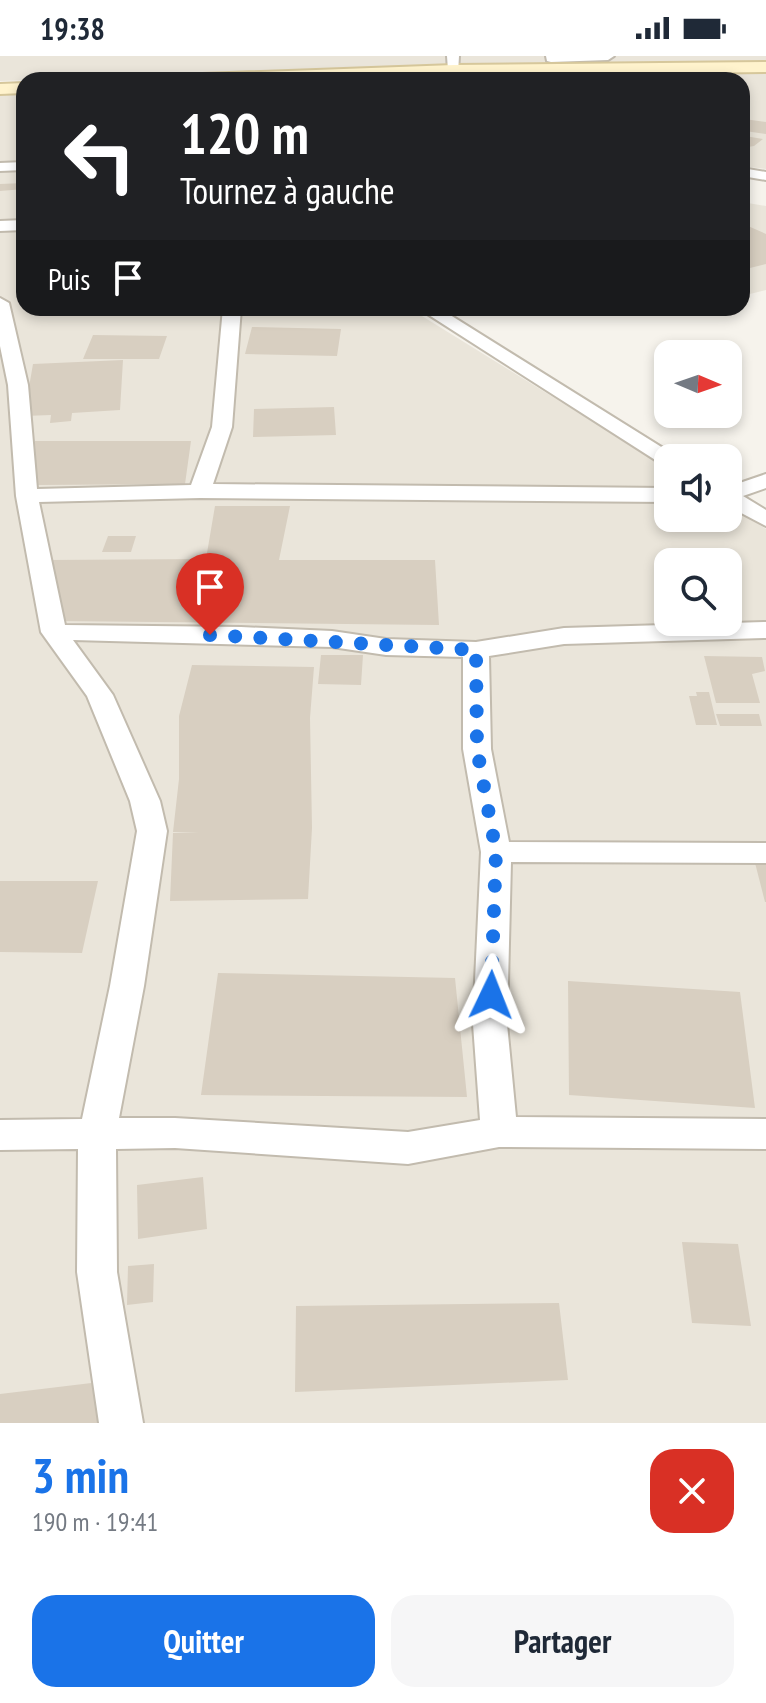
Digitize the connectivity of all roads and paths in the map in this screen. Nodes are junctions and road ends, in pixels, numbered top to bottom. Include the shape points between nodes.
1 (608, 56) edge
2 (551, 61) edge
3 (453, 63) edge
4 (766, 67) edge
5 (306, 72) edge
6 (4, 300) edge
7 (231, 316) edge
8 (440, 316) edge
9 (654, 449) edge
10 (766, 481) edge
11 (742, 490) edge
12 (200, 491) junction
13 (654, 495) edge
14 (27, 496) junction
15 (742, 504) edge
16 (766, 519) edge
17 (766, 630) edge
18 (54, 632) junction
19 (476, 650) junction
20 (496, 852) junction
21 (766, 853) edge
22 (499, 1132) junction
23 (97, 1134) junction
24 (766, 1134) edge
25 (0, 1135) edge
26 (121, 1423) edge

1 - 2 street
2 - 3 main road
2 - 4 main road
3 - 5 main road
6 - 14 street
7 - 12 street via 222,427
8 - 9 street
10 - 11 street
12 - 13 street
12 - 14 street
14 - 18 street
15 - 16 street
17 - 19 street via 564,636
18 - 19 street via 241,635
18 - 23 street via 100,695 145,801 152,831
19 - 20 street via 477,749
20 - 21 street
20 - 22 street via 490,1024
22 - 23 street via 408,1148 175,1133
22 - 24 street
23 - 25 street
23 - 26 street via 97,1272

